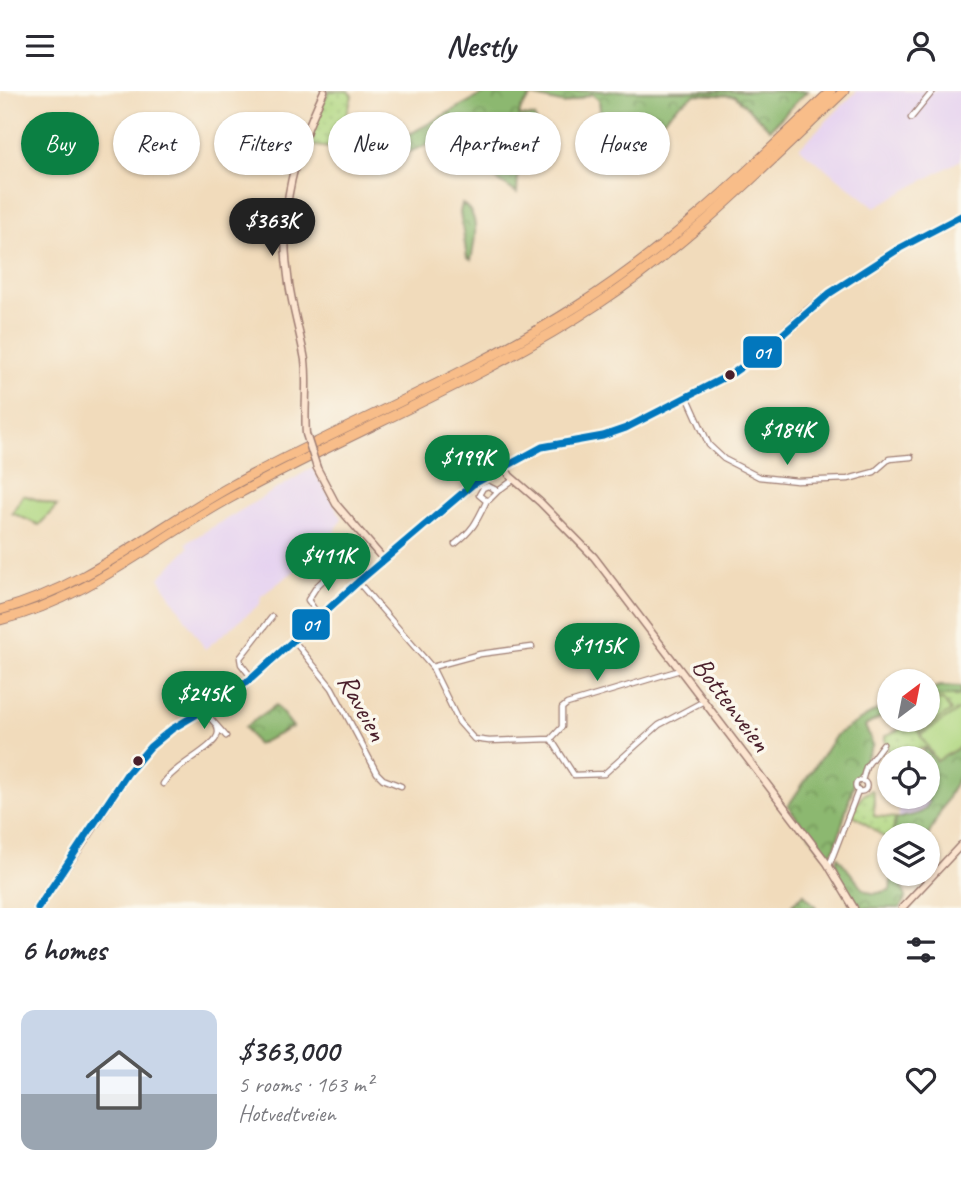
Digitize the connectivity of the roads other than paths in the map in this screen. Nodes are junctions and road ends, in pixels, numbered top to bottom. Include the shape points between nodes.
1 (324, 91) edge
2 (831, 91) edge
3 (844, 91) edge
4 (933, 91) edge
5 (911, 118) dead end
6 (961, 216) edge
7 (687, 396) junction
8 (911, 457) dead end
9 (504, 466) junction
10 (513, 479) junction
11 (498, 491) junction
12 (487, 500) junction
13 (455, 544) dead end
14 (384, 560) junction
15 (334, 570) dead end
16 (358, 582) junction
17 (0, 610) edge
18 (272, 617) dead end
19 (320, 617) junction
20 (0, 620) edge
21 (293, 641) junction
22 (532, 647) dead end
23 (432, 667) junction
24 (680, 670) junction
25 (252, 678) junction
26 (704, 701) junction
27 (204, 710) junction
28 (217, 726) junction
29 (226, 736) dead end
30 (551, 739) junction
31 (883, 744) dead end
32 (163, 784) dead end
33 (401, 786) dead end
34 (961, 845) edge
35 (829, 866) junction
36 (38, 908) edge
37 (854, 908) edge
38 (902, 908) edge

1 - 14 main road, bridge via 298,153 285,222 287,275 305,362 306,434 317,468 341,510
2 - 17 highway via 680,231 576,307 222,491 81,579
3 - 20 highway via 687,238 581,315 238,493 94,583
4 - 5 street
6 - 7 main road via 858,274 816,303 747,363
7 - 8 street via 709,445 724,459 759,477 848,479 874,472 889,459
7 - 9 main road via 617,432 548,445
9 - 10 main road, Bottenveien
9 - 14 main road via 463,493
10 - 11 street
10 - 24 main road, Bottenveien via 585,547
11 - 12 street
11 - 12 street via 483,488 479,495
12 - 13 street via 475,526
14 - 16 main road
15 - 19 street via 308,600
16 - 19 main road
16 - 23 street
18 - 25 street via 240,658
19 - 21 main road
21 - 25 main road
21 - 33 street, Raveien via 332,688 370,764 383,779
22 - 23 street
23 - 30 street via 459,722 474,739
24 - 26 main road, Bottenveien
24 - 30 street via 567,704 561,712 562,727
25 - 27 main road
26 - 30 street via 659,726 604,774 574,775
26 - 35 main road, Bottenveien
27 - 28 street
27 - 36 main road via 172,729 141,756
28 - 29 street
28 - 32 street via 215,740
31 - 35 street via 856,785 858,791
34 - 38 main road
35 - 37 main road, Bottenveien

